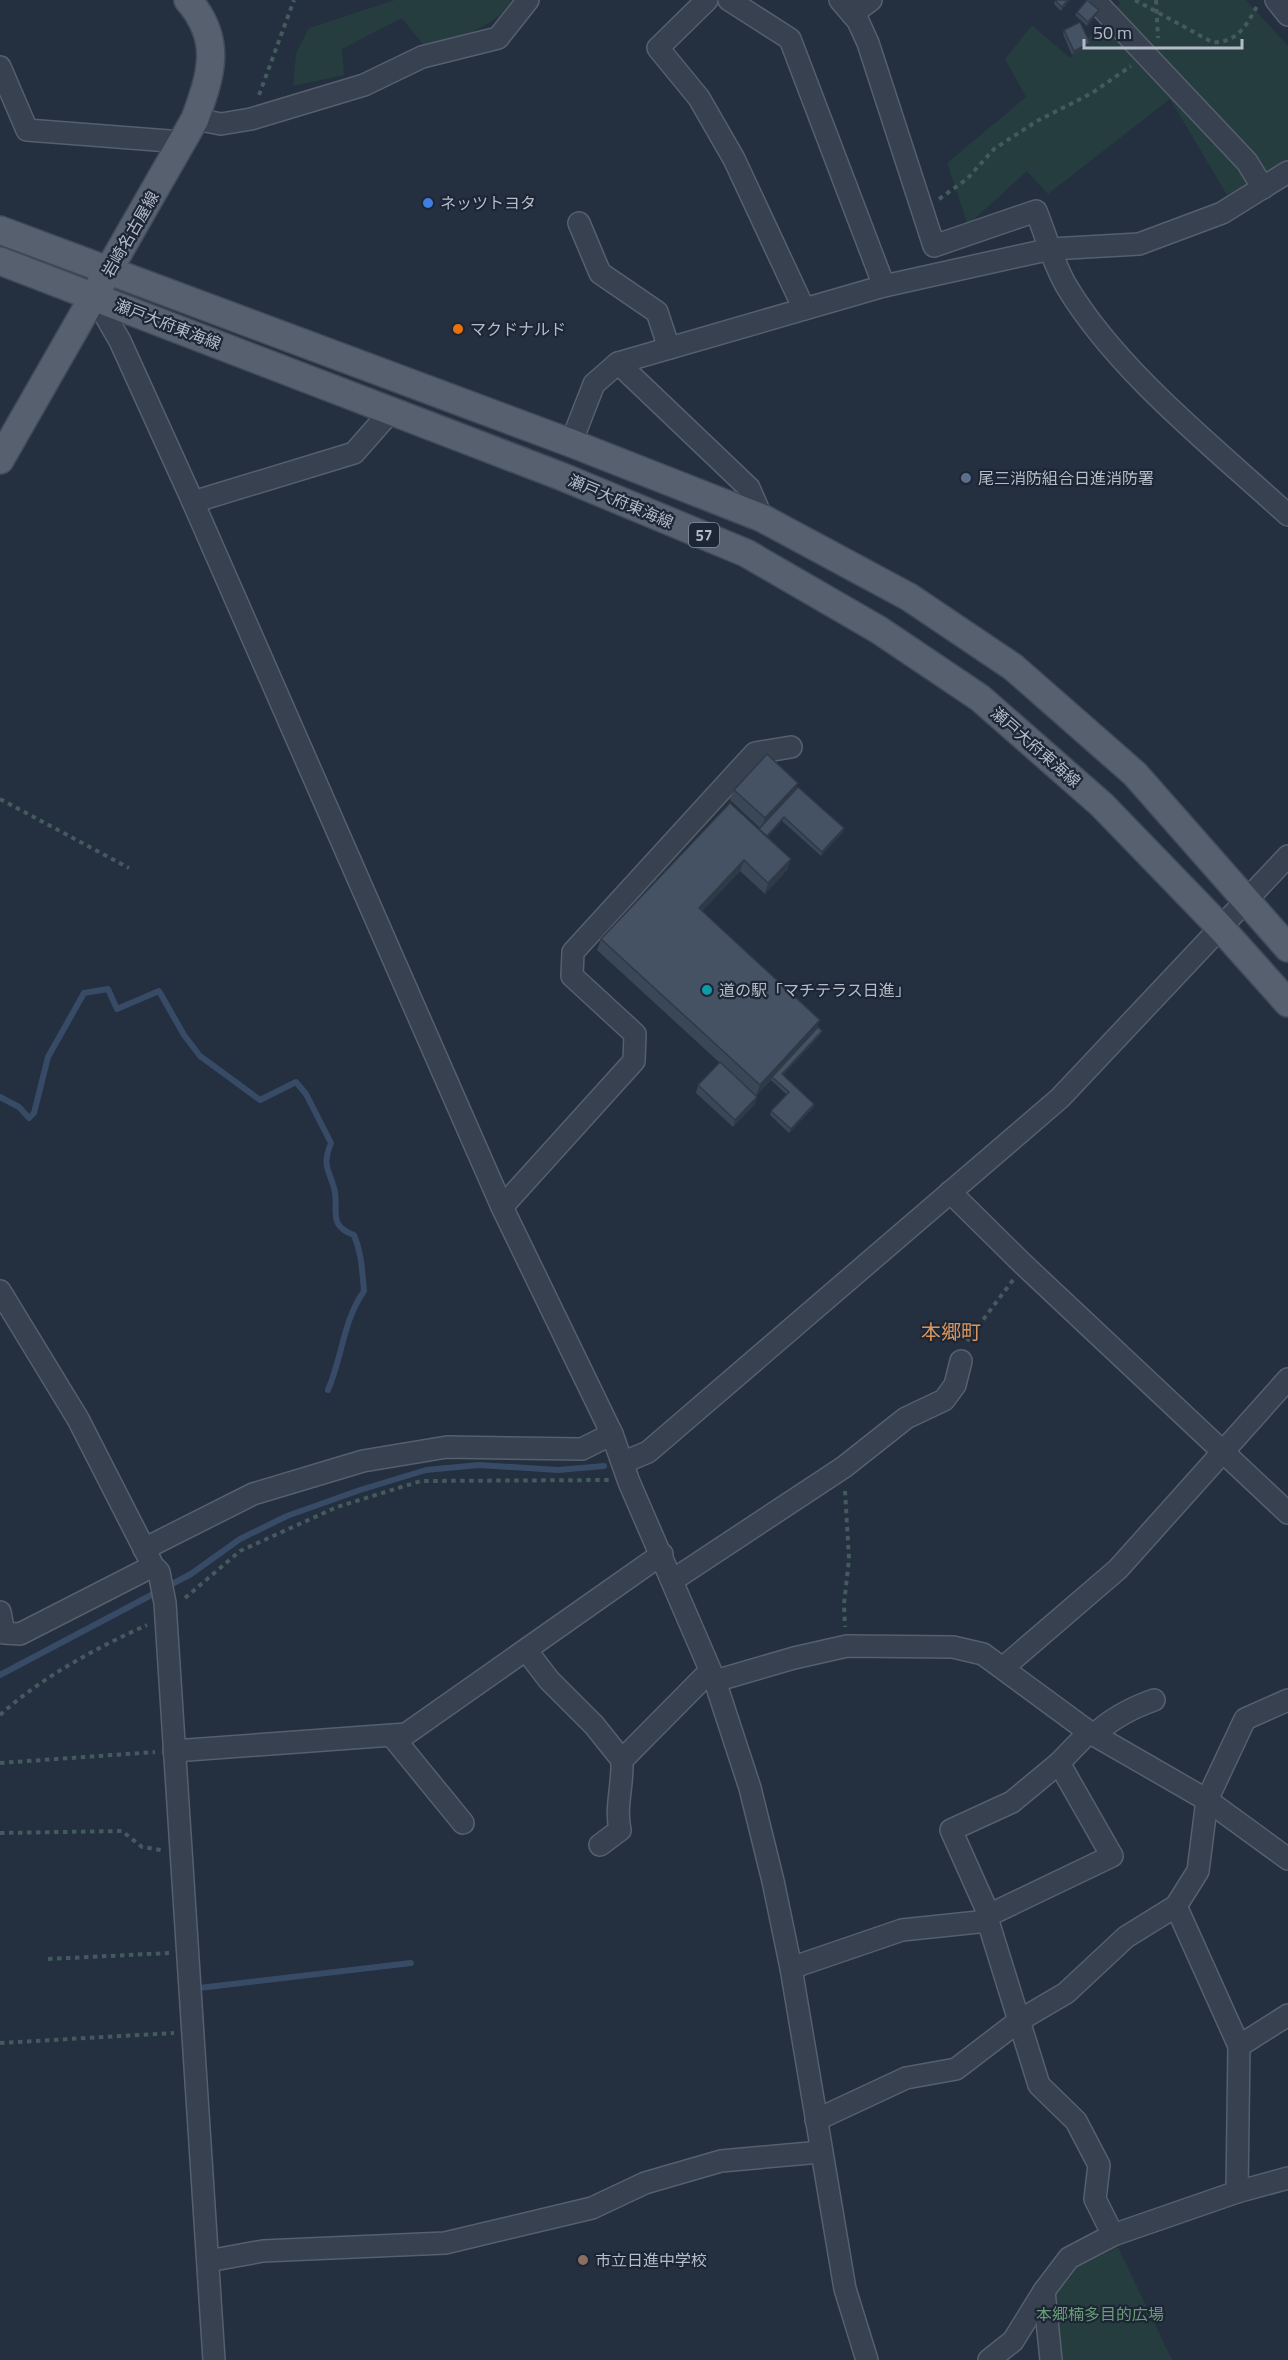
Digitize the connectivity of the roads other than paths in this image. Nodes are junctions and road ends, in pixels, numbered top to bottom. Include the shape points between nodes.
1 (188, 0) edge
2 (528, 0) edge
3 (707, 0) edge
4 (729, 0) edge
5 (871, 0) edge
6 (1276, 0) edge
7 (1098, 5) dead end
8 (846, 7) edge
9 (1288, 15) edge
10 (0, 67) edge
11 (188, 131) junction
12 (1288, 172) edge
13 (1263, 188) junction
14 (579, 223) dead end
15 (0, 230) edge
16 (1051, 249) junction
17 (0, 261) edge
18 (109, 270) junction
19 (884, 286) junction
20 (94, 296) junction
21 (804, 309) junction
22 (669, 348) junction
23 (618, 363) junction
24 (391, 411) junction
25 (571, 444) junction
26 (0, 460) edge
27 (193, 502) junction
28 (1288, 515) edge
29 (762, 518) junction
30 (791, 747) dead end
31 (1288, 856) edge
32 (1245, 899) junction
33 (1220, 927) junction
34 (1288, 948) edge
35 (1288, 1003) edge
36 (950, 1192) junction
37 (502, 1207) junction
38 (0, 1291) edge
39 (961, 1361) road end
40 (1288, 1379) edge
41 (612, 1434) junction
42 (1222, 1452) junction
43 (626, 1472) junction
44 (1288, 1513) edge
45 (662, 1554) junction
46 (152, 1562) junction
47 (673, 1580) junction
48 (0, 1612) edge
49 (526, 1650) junction
50 (1004, 1667) junction
51 (712, 1676) junction
52 (1154, 1700) dead end
53 (1288, 1700) edge
54 (1092, 1733) junction
55 (392, 1736) junction
56 (174, 1751) junction
57 (622, 1760) junction
58 (1059, 1763) junction
59 (1207, 1800) junction
60 (464, 1823) dead end
61 (600, 1845) dead end
62 (1288, 1859) edge
63 (1176, 1906) junction
64 (989, 1918) junction
65 (791, 1968) junction
66 (1288, 2014) edge
67 (1020, 2020) junction
68 (1239, 2046) junction
69 (816, 2120) junction
70 (821, 2152) junction
71 (1288, 2178) edge
72 (1237, 2192) junction
73 (1113, 2235) junction
74 (208, 2261) junction
75 (1044, 2290) junction
76 (214, 2360) edge
77 (867, 2360) edge
78 (989, 2360) edge
79 (1051, 2360) edge

1 - 11 main road, 岩崎名古屋線 via 203,23 211,50 210,79
2 - 11 street via 498,38 422,57 364,85 251,119
3 - 21 street via 658,48 699,98 728,149
4 - 19 street via 790,39
5 - 8 street
6 - 9 street
7 - 13 street via 1247,162
8 - 16 street via 868,43 934,246 1036,211
10 - 11 street via 27,130
11 - 18 main road, 岩崎名古屋線
12 - 13 street
13 - 16 street via 1222,213 1139,244
14 - 22 street via 600,273 657,312
15 - 18 main road, 瀬戸大府東海線 / 57
16 - 19 street
16 - 28 street via 1066,285 1096,329 1140,378
17 - 20 main road, 瀬戸大府東海線 / 57
18 - 20 main road, 岩崎名古屋線
18 - 25 main road, 瀬戸大府東海線 / 57
19 - 21 street
20 - 24 main road, 瀬戸大府東海線 / 57
20 - 26 main road, 岩崎名古屋線
20 - 27 street via 120,341
21 - 22 street
22 - 23 street
23 - 25 street via 594,384
23 - 29 street via 748,488
24 - 27 street via 354,453
24 - 33 main road, 瀬戸大府東海線 / 57 via 746,553 879,630 980,698 1102,805
25 - 29 main road, 瀬戸大府東海線 / 57
27 - 37 street
29 - 32 main road, 瀬戸大府東海線 / 57 via 909,597 1012,667 1135,774
30 - 37 street via 755,753 573,952 572,976 635,1034 634,1061
31 - 32 street
32 - 33 street
32 - 34 main road, 瀬戸大府東海線 / 57
33 - 35 main road, 瀬戸大府東海線 / 57
33 - 36 street via 1060,1098
36 - 42 street
36 - 43 street
37 - 41 street
38 - 46 street via 78,1419
39 - 47 street via 952,1393 906,1418 844,1467
40 - 42 street
41 - 43 street
41 - 46 street via 582,1449 447,1447 363,1461 254,1494
42 - 44 street
42 - 50 street via 1118,1569
43 - 45 street
45 - 47 street
45 - 49 street
46 - 48 street via 20,1634 4,1634
46 - 56 street via 165,1609
47 - 51 street
49 - 55 street via 406,1734
49 - 57 street
50 - 51 street via 983,1654 954,1647 847,1646
50 - 54 street
51 - 57 street
51 - 65 street via 750,1788
52 - 54 street via 1113,1718
53 - 59 street via 1245,1719
54 - 58 street
54 - 59 street
55 - 56 street
55 - 60 street
56 - 74 street
57 - 61 street via 623,1784 617,1809 620,1830
58 - 64 street via 1012,1802 951,1830
58 - 64 street via 1112,1856
59 - 62 street
59 - 63 street via 1198,1871
63 - 67 street via 1126,1937 1066,1993
63 - 68 street
64 - 65 street via 902,1930
64 - 67 street
65 - 69 street
66 - 68 street
67 - 69 street via 956,2069 906,2078
67 - 73 street via 1039,2085 1076,2121 1099,2165 1095,2199
68 - 72 street
69 - 70 street
70 - 74 street via 721,2161 645,2183 592,2208 445,2243 262,2251
70 - 77 street via 844,2289
71 - 72 street
72 - 73 street
73 - 75 street via 1069,2258
74 - 76 street
75 - 78 street via 1013,2341
75 - 79 street

